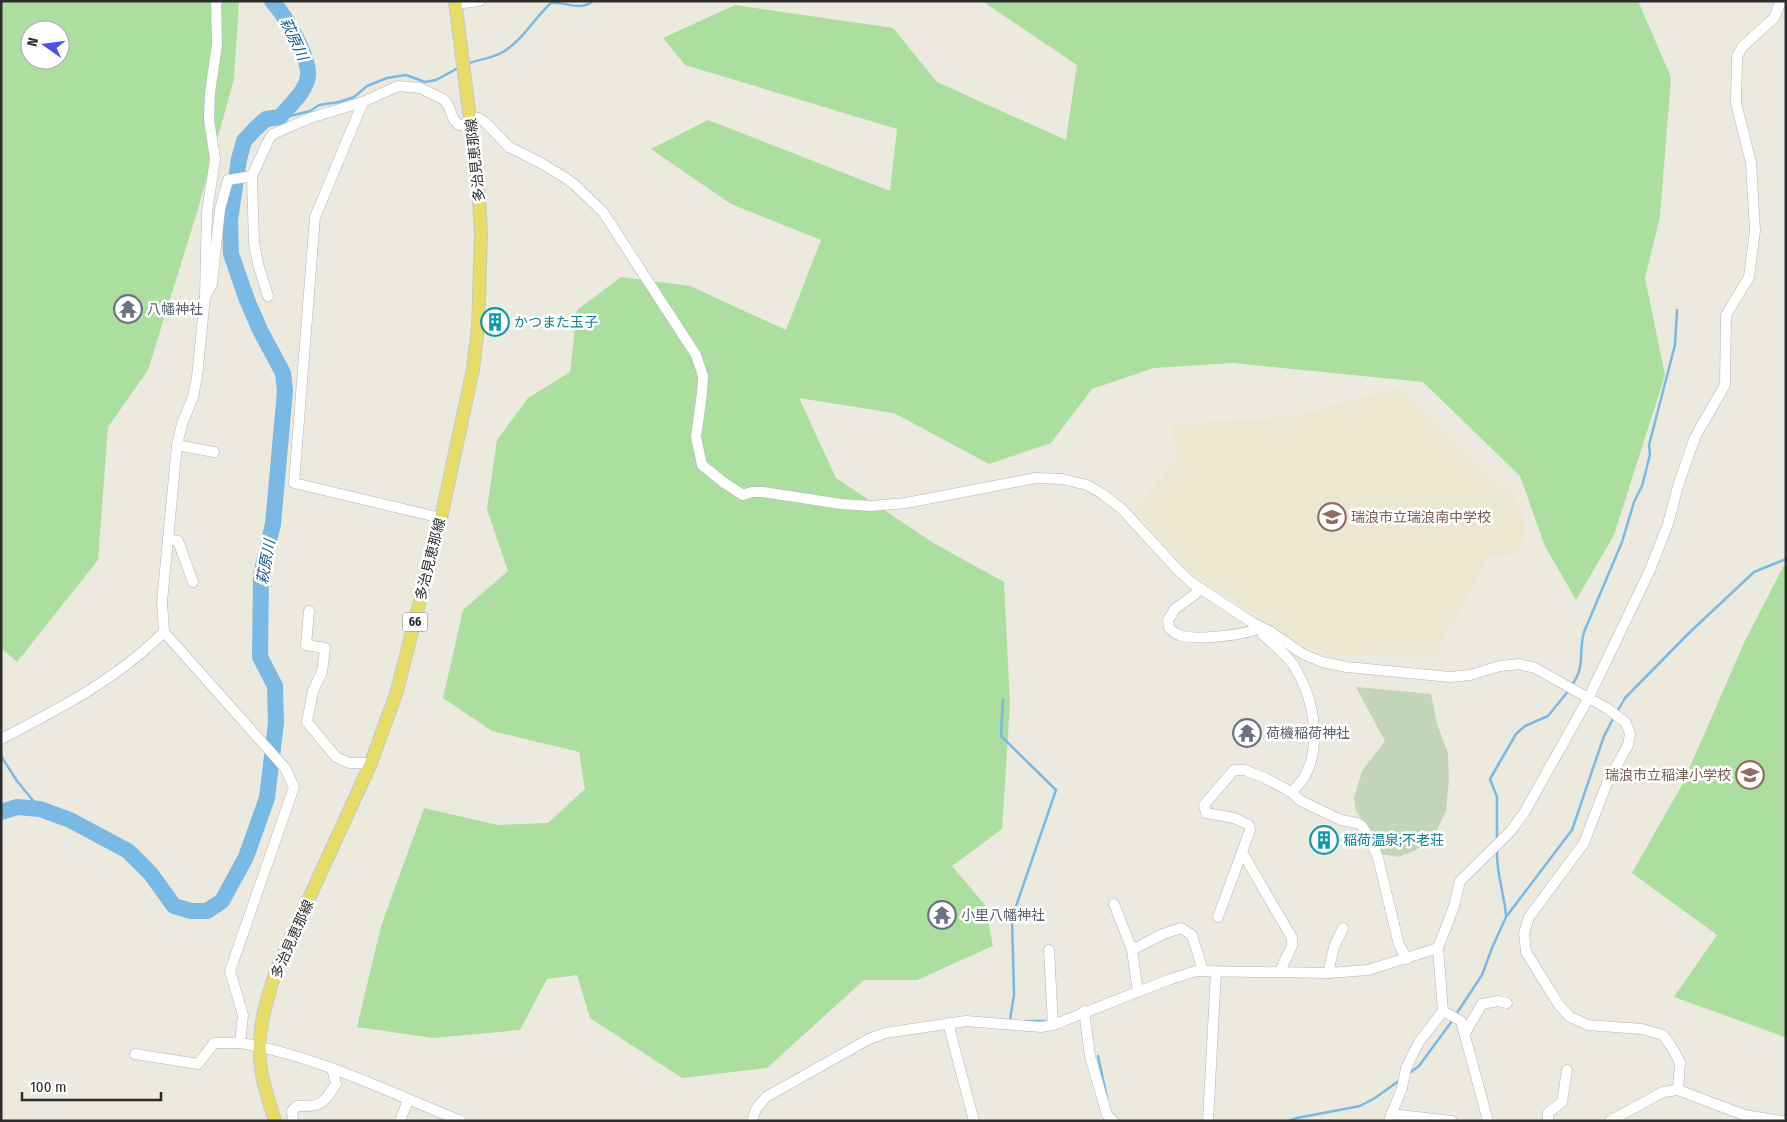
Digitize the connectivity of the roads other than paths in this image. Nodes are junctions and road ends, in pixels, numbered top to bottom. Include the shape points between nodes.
1 (216, 1) edge
2 (480, 1) edge
3 (1781, 1) edge
4 (455, 3) edge
5 (363, 102) junction
6 (471, 121) junction
7 (252, 176) junction
8 (268, 296) dead end
9 (205, 297) junction
10 (177, 445) junction
11 (214, 452) dead end
12 (440, 518) junction
13 (168, 539) junction
14 (193, 582) dead end
15 (1202, 590) junction
16 (309, 611) dead end
17 (1263, 628) junction
18 (164, 632) junction
19 (1588, 699) junction
20 (1, 739) edge
21 (371, 763) junction
22 (1291, 792) junction
23 (1242, 852) junction
24 (1114, 904) dead end
25 (1218, 917) dead end
26 (1343, 928) dead end
27 (1438, 948) junction
28 (1049, 950) dead end
29 (1132, 950) junction
30 (1407, 959) junction
31 (1203, 971) junction
32 (1216, 972) junction
33 (1280, 972) junction
34 (1328, 973) junction
35 (1138, 992) junction
36 (1507, 1003) dead end
37 (1084, 1011) junction
38 (1443, 1011) junction
39 (948, 1023) junction
40 (1053, 1025) junction
41 (1465, 1033) junction
42 (240, 1044) junction
43 (260, 1046) junction
44 (135, 1054) dead end
45 (332, 1068) junction
46 (1567, 1070) dead end
47 (1678, 1090) junction
48 (408, 1100) junction
49 (1390, 1118) edge
50 (275, 1121) edge
51 (293, 1121) edge
52 (400, 1121) edge
53 (461, 1121) edge
54 (752, 1121) edge
55 (974, 1121) edge
56 (1113, 1121) edge
57 (1208, 1121) edge
58 (1452, 1121) edge
59 (1488, 1121) edge
60 (1548, 1121) edge
61 (1610, 1121) edge
62 (1783, 1121) edge

1 - 9 street via 218,44 209,119 215,159 207,212
2 - 4 street
3 - 19 street via 1774,18 1742,47 1737,57 1736,103 1751,163 1755,231 1749,278 1726,314 1725,385 1695,437 1650,570
4 - 6 main road, 多治見恵那線 / 66
5 - 6 street via 398,86 420,88 443,99 459,125
5 - 7 street via 310,118 274,134
5 - 12 street via 315,217 294,483
6 - 12 main road, 多治見恵那線 / 66 via 481,234 478,327 465,409
6 - 15 street via 478,118 485,122 509,147 564,177 603,212 701,366 702,393 696,437 702,465 743,495 763,492 871,506 906,503 1036,478 1062,479 1086,485 1122,509 1177,569
7 - 8 street via 254,243
7 - 9 street via 228,180 220,209 212,284
9 - 10 street via 193,397
10 - 11 street
10 - 13 street
12 - 21 main road, 多治見恵那線 / 66 via 399,683
13 - 14 street via 178,541
13 - 18 street via 162,602
15 - 17 street
15 - 17 street via 1175,609 1168,620 1169,628 1179,635 1211,637
16 - 21 street via 306,645 325,648 322,672 313,691 307,722 336,757 349,763
17 - 19 street via 1303,654 1347,667 1450,677 1519,664 1535,668
17 - 22 street via 1263,635 1285,654 1299,674 1314,722 1313,748 1306,776
18 - 20 street via 106,681
18 - 42 street via 285,768 294,786 230,971 243,1015
19 - 27 street via 1524,813 1460,881
19 - 47 street via 1626,723 1630,734 1628,745 1607,783 1584,844 1529,917 1524,933 1526,952 1570,1017 1588,1024 1642,1029 1662,1035 1680,1063
21 - 43 main road, 多治見恵那線 / 66 via 278,966 264,1012
22 - 23 street via 1245,770 1234,770 1204,805 1206,813 1250,824
22 - 30 street via 1301,801 1362,826 1378,858 1398,945
23 - 25 street
23 - 33 street via 1292,938 1292,946
24 - 29 street
26 - 34 street via 1334,947
27 - 30 street
27 - 38 street
28 - 40 street
29 - 31 street via 1181,928 1192,935
29 - 35 street
30 - 34 street via 1368,970
31 - 32 street
31 - 35 street
32 - 33 street
32 - 57 street
33 - 34 street
35 - 37 street
36 - 41 street via 1482,1004
37 - 40 street
37 - 56 street via 1090,1056 1107,1116
38 - 41 street via 1461,1021
38 - 49 street via 1406,1068
39 - 40 street
39 - 54 street via 885,1033 869,1039 766,1097 756,1109
39 - 55 street
41 - 59 street
42 - 43 street
42 - 44 street via 214,1043 198,1064
43 - 45 street
43 - 50 main road, 多治見恵那線 / 66 via 261,1068
45 - 48 street
45 - 51 street via 336,1084 326,1100 314,1107 297,1106 292,1111
46 - 60 street via 1562,1102 1548,1113
47 - 61 street via 1663,1092
47 - 62 street via 1744,1114
48 - 52 street
48 - 53 street
49 - 58 street

